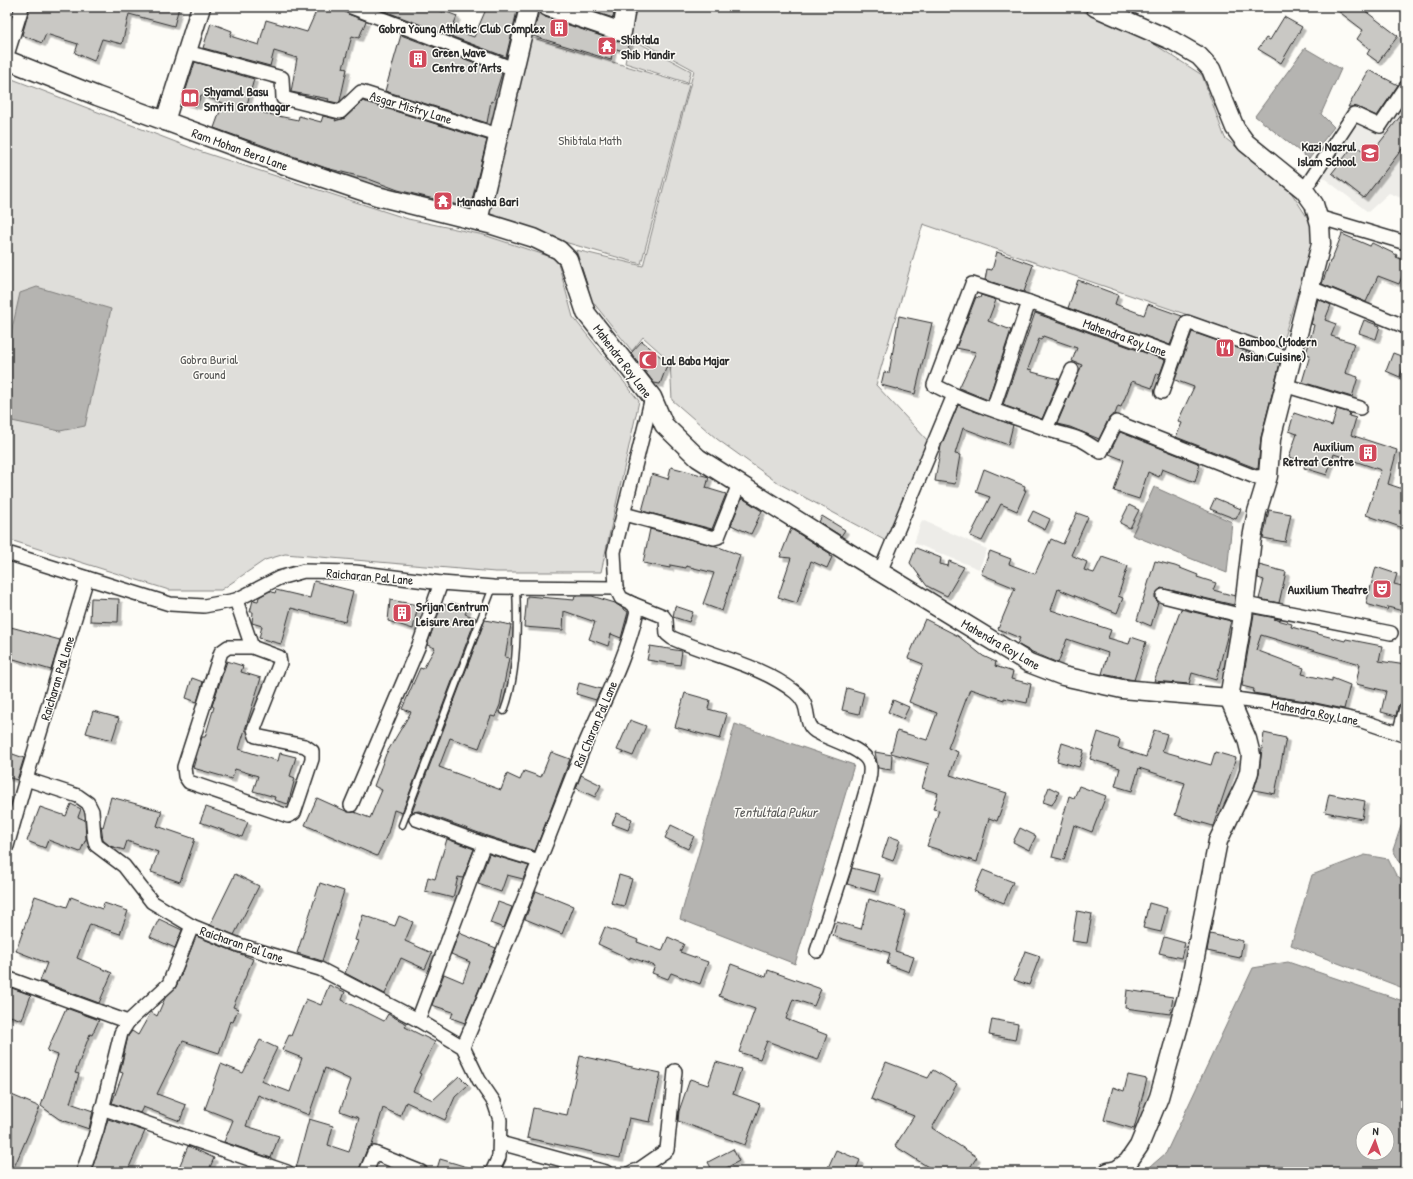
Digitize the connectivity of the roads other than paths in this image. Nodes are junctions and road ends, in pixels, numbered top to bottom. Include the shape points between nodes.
1 (22, 7) edge
2 (201, 7) edge
3 (351, 7) edge
4 (529, 7) edge
5 (548, 7) edge
6 (626, 7) edge
7 (1095, 7) edge
8 (186, 52) junction
9 (7, 55) edge
10 (7, 60) edge
11 (514, 69) junction
12 (1406, 87) edge
13 (165, 122) junction
14 (498, 135) junction
15 (1304, 190) junction
16 (1318, 217) junction
17 (478, 221) junction
18 (1406, 242) edge
19 (1311, 288) junction
20 (1029, 302) junction
21 (1406, 327) edge
22 (1175, 355) junction
23 (1291, 359) junction
24 (1072, 370) dead end
25 (1284, 385) junction
26 (1162, 392) dead end
27 (954, 395) junction
28 (652, 397) junction
29 (1360, 408) dead end
30 (993, 409) junction
31 (1046, 429) junction
32 (1268, 476) junction
33 (739, 484) junction
34 (624, 514) junction
35 (7, 553) edge
36 (880, 572) junction
37 (87, 578) junction
38 (442, 583) junction
39 (493, 587) junction
40 (516, 587) junction
41 (616, 588) junction
42 (1164, 596) dead end
43 (236, 600) junction
44 (633, 604) junction
45 (1244, 610) junction
46 (1391, 633) dead end
47 (252, 647) junction
48 (1229, 698) junction
49 (1406, 709) edge
50 (504, 711) dead end
51 (1403, 734) edge
52 (26, 780) junction
53 (351, 805) dead end
54 (416, 819) dead end
55 (402, 825) dead end
56 (484, 844) junction
57 (7, 846) edge
58 (540, 861) junction
59 (192, 926) junction
60 (817, 951) dead end
61 (7, 978) edge
62 (418, 1020) junction
63 (128, 1022) junction
64 (463, 1047) junction
65 (675, 1071) dead end
66 (102, 1108) junction
67 (500, 1143) junction
68 (83, 1172) edge
69 (287, 1172) edge
70 (366, 1172) edge
71 (421, 1172) edge
72 (492, 1172) edge
73 (606, 1172) edge
74 (632, 1172) edge
75 (1108, 1172) edge

1 - 9 street
2 - 8 street
3 - 11 street
4 - 11 street
5 - 6 street via 622,32
7 - 15 street via 1173,41 1199,56 1211,69 1235,128 1246,143
8 - 13 street
8 - 14 street, Asgar Mistry Lane via 282,78 283,98 340,112 361,92
10 - 13 street, Ram Mohan Bera Lane
11 - 14 street
12 - 15 street via 1380,126 1354,114
13 - 17 street, Ram Mohan Bera Lane via 377,196
14 - 17 street
15 - 16 street via 1314,204
16 - 18 street
16 - 19 street via 1321,244
17 - 28 street, Mahendra Roy Lane via 534,238 559,250 568,259 586,313
19 - 21 street
19 - 23 street
20 - 22 street, Mahendra Roy Lane
20 - 27 street, Mahendra Roy Lane via 972,284 934,385
20 - 30 street
22 - 23 street, Mahendra Roy Lane via 1187,322
22 - 26 street
23 - 25 street
24 - 31 street
25 - 29 street
25 - 32 street via 1271,439
27 - 30 street, Mahendra Roy Lane
27 - 36 street
28 - 33 street, Mahendra Roy Lane via 664,425 698,458
28 - 34 street
30 - 31 street, Mahendra Roy Lane
31 - 32 street, Mahendra Roy Lane via 1080,440 1101,452 1116,422 1255,477
32 - 45 street via 1252,538
33 - 34 street via 718,536 714,538
33 - 36 street, Mahendra Roy Lane
34 - 41 street via 614,552
35 - 37 street, Raicharan Pal Lane
36 - 48 street, Mahendra Roy Lane via 1029,663 1063,676 1122,688
37 - 43 street, Raicharan Pal Lane via 170,604 204,606
37 - 52 street, Raicharan Pal Lane
38 - 39 street, Raicharan Pal Lane
38 - 43 street, Raicharan Pal Lane via 355,572 304,571 279,578
38 - 53 street via 419,645
39 - 40 street, Raicharan Pal Lane
39 - 55 lane
40 - 41 street, Raicharan Pal Lane
40 - 50 lane via 518,617 511,692
41 - 44 street via 622,598
42 - 45 street
43 - 47 street
44 - 58 street, Rai Charan Pal Lane via 637,611 630,642 582,752
44 - 60 street via 663,616 666,620 667,634 672,638 744,665 794,691 807,707 808,722 814,730 862,754 869,762 868,784
45 - 46 street
45 - 48 street
47 - 47 street via 228,647 221,652 184,767 185,776 189,782 288,816 294,813 312,759 312,751 305,746 256,736 254,729 280,663 279,657 275,654
48 - 51 street, Mahendra Roy Lane via 1305,709 1362,721
48 - 75 street via 1247,739 1251,756 1249,772 1218,841 1188,993 1159,1097 1139,1146 1128,1162 1117,1170
49 - 51 street, Mahendra Roy Lane
52 - 57 street
52 - 59 street, Raicharan Pal Lane via 78,796 88,803 92,811 96,845 124,866 152,902
54 - 56 street
56 - 58 street
56 - 62 street
58 - 64 street, Rai Charan Pal Lane
59 - 62 street, Raicharan Pal Lane via 239,945 320,969
59 - 63 street via 169,984
61 - 63 street
62 - 64 street, Raicharan Pal Lane
63 - 66 street via 121,1033
64 - 67 street via 479,1080 494,1102 500,1120
65 - 74 street via 667,1150
66 - 68 street
66 - 69 street
67 - 72 street via 499,1157
67 - 73 street
70 - 71 street via 374,1153

